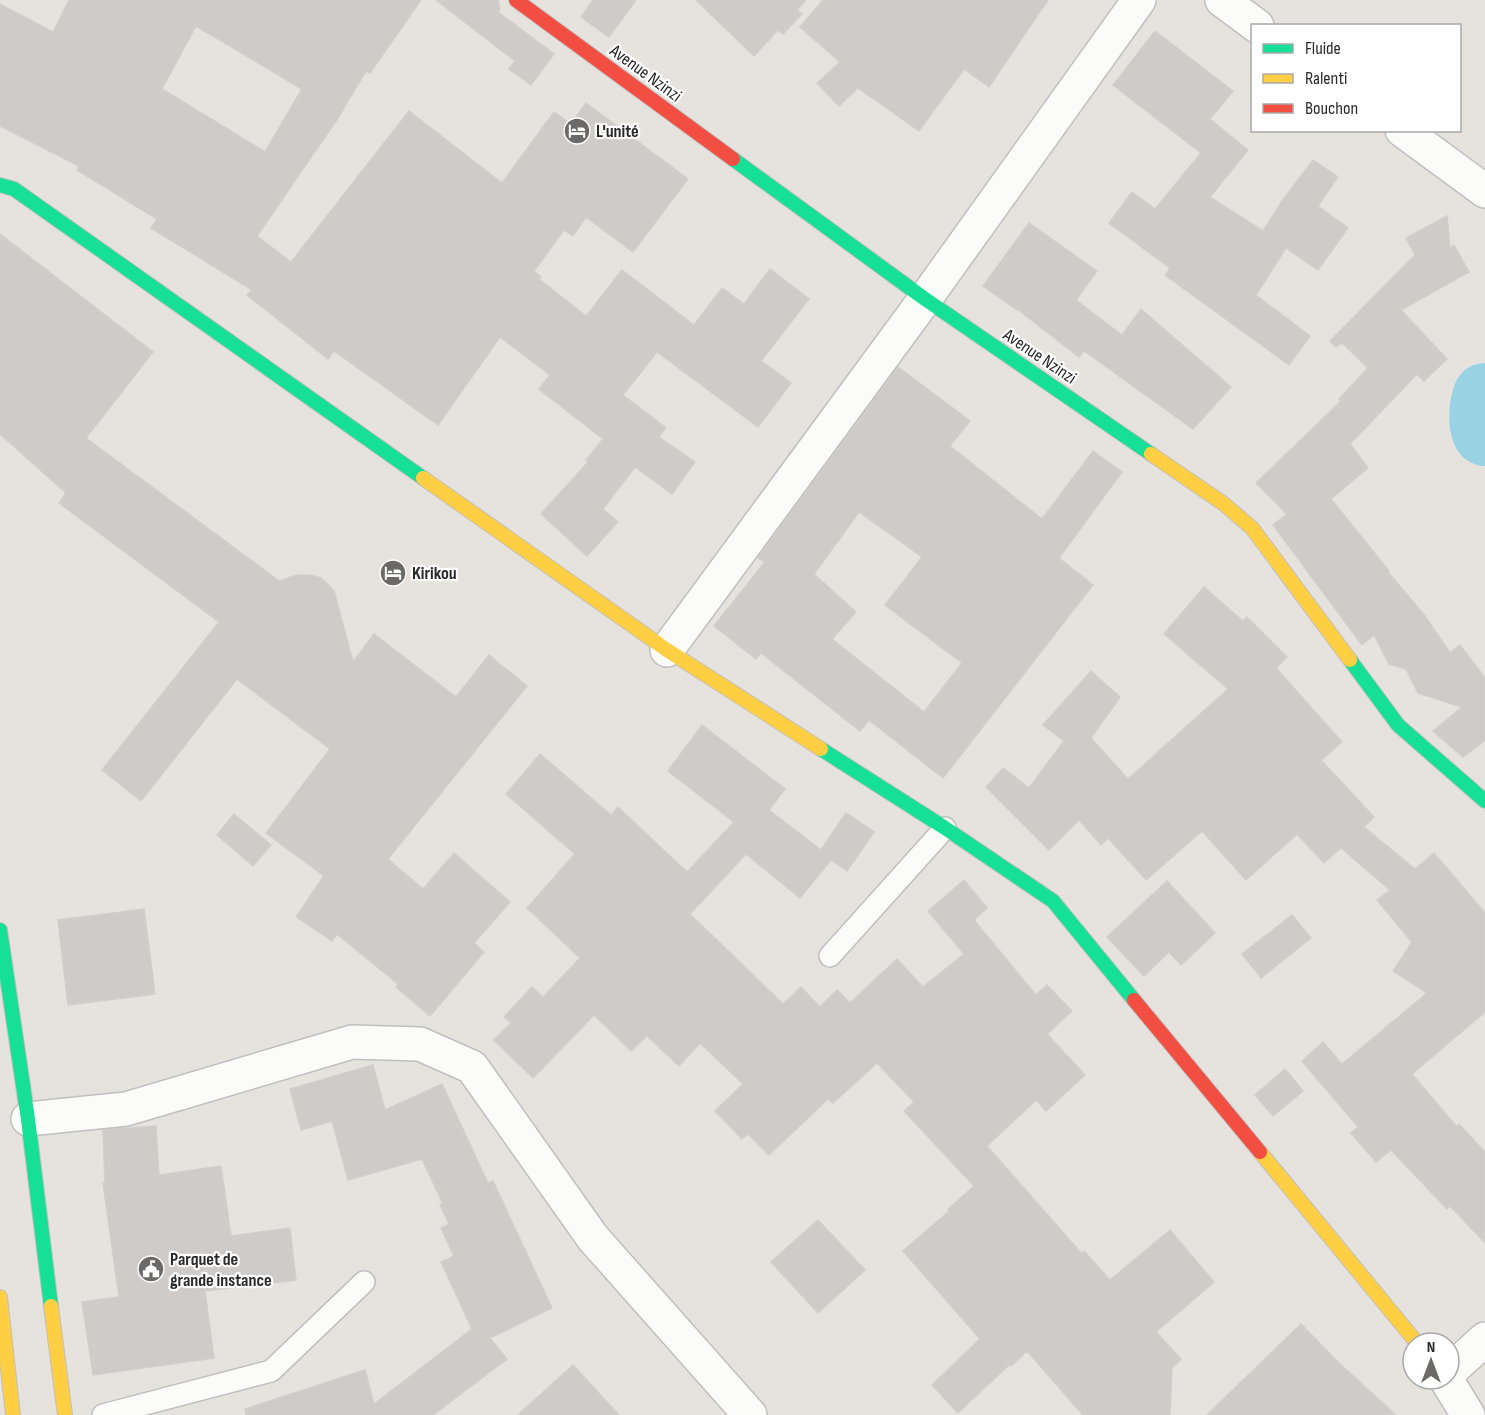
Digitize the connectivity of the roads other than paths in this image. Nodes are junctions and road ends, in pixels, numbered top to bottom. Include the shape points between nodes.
1 (516, 0) edge
2 (1139, 0) edge
3 (1222, 0) edge
4 (1254, 24) edge
5 (1405, 132) edge
6 (0, 185) edge
7 (1485, 191) edge
8 (925, 299) junction
9 (667, 650) junction
10 (1485, 801) edge
11 (945, 828) junction
12 (0, 930) edge
13 (830, 956) dead end
14 (28, 1119) junction
15 (364, 1282) dead end
16 (0, 1297) edge
17 (1407, 1331) edge
18 (1485, 1339) edge
19 (1461, 1361) edge
20 (1453, 1391) edge
21 (13, 1415) edge
22 (65, 1415) edge
23 (103, 1415) edge
24 (750, 1415) edge
25 (1468, 1415) edge

1 - 8 street, Avenue Nzinzi
2 - 8 street
3 - 4 street
5 - 7 street
6 - 9 street via 14,189
8 - 9 street
8 - 10 street, Avenue Nzinzi via 1215,497 1252,528 1398,725
9 - 11 street
11 - 13 lane
11 - 17 street via 1053,901
12 - 14 street
14 - 22 street
14 - 24 street via 126,1109 352,1042 420,1044 472,1068 593,1238
15 - 23 lane via 271,1371
16 - 21 street
18 - 19 street
20 - 25 street

